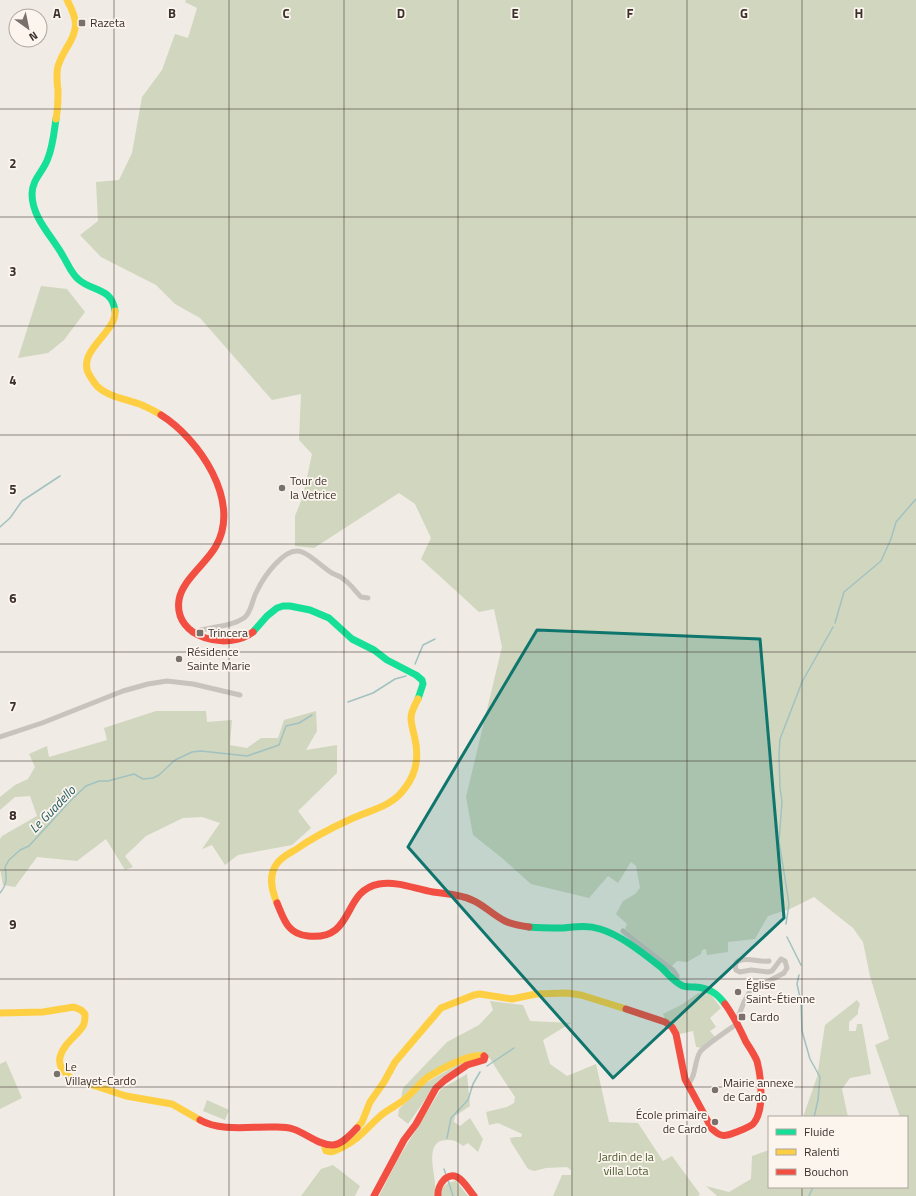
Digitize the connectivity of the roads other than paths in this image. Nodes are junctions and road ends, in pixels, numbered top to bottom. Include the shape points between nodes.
1 (67, 0) edge
2 (368, 598) dead end
3 (192, 633) junction
4 (240, 695) dead end
5 (0, 737) edge
6 (623, 931) dead end
7 (769, 961) dead end
8 (676, 981) junction
9 (0, 1013) edge
10 (737, 1022) junction
11 (688, 1084) junction
12 (324, 1144) junction
13 (374, 1196) edge
14 (438, 1196) edge
15 (474, 1196) edge

1 - 3 street via 76,20 76,30 58,66 58,117 49,158 33,184 33,202 40,222 73,274 79,281 108,295 114,302 116,312 113,323 88,355 87,367 95,384 103,391 158,412 172,423 200,453 217,481 223,502 224,522 221,538 215,551 186,582 179,605 185,626
2 - 3 street via 361,597 350,583 330,573 301,551 294,551 287,553 270,571 253,597 250,612 245,617 231,624
3 - 8 street via 219,640 245,637 255,631 271,612 290,606 331,619 354,640 376,651 394,665 414,674 423,682 423,689 411,713 417,760 414,773 405,788 380,809 354,818 311,840 276,865 272,877 272,891 284,922 292,930 319,937 329,935 341,925 363,891 375,885 390,883 466,897 506,923 519,926 601,928 631,945 663,968
4 - 5 street via 193,684 167,681 148,684
6 - 8 street via 673,970 677,976
7 - 10 street via 742,959 736,963 736,970 740,972 768,972 784,959 787,968 784,973 752,990 744,1002
8 - 10 street via 682,986 714,990
9 - 12 street via 43,1012 74,1007 81,1010 85,1021 83,1026 62,1049 59,1061 60,1067 71,1078 126,1096 172,1104 205,1123 221,1127 265,1126 293,1129
10 - 11 street via 701,1050 691,1082
10 - 11 street via 757,1061 761,1097 755,1121 748,1127 728,1135 716,1135
11 - 12 street via 676,1034 665,1022 581,995 567,993 536,994 512,999 474,995 441,1008 396,1062 370,1102 358,1128 344,1141
12 - 13 street via 326,1151 330,1152 353,1142 427,1078 460,1060 478,1055 485,1057 482,1061 467,1065 436,1088
14 - 15 street via 436,1190 442,1180 456,1176

